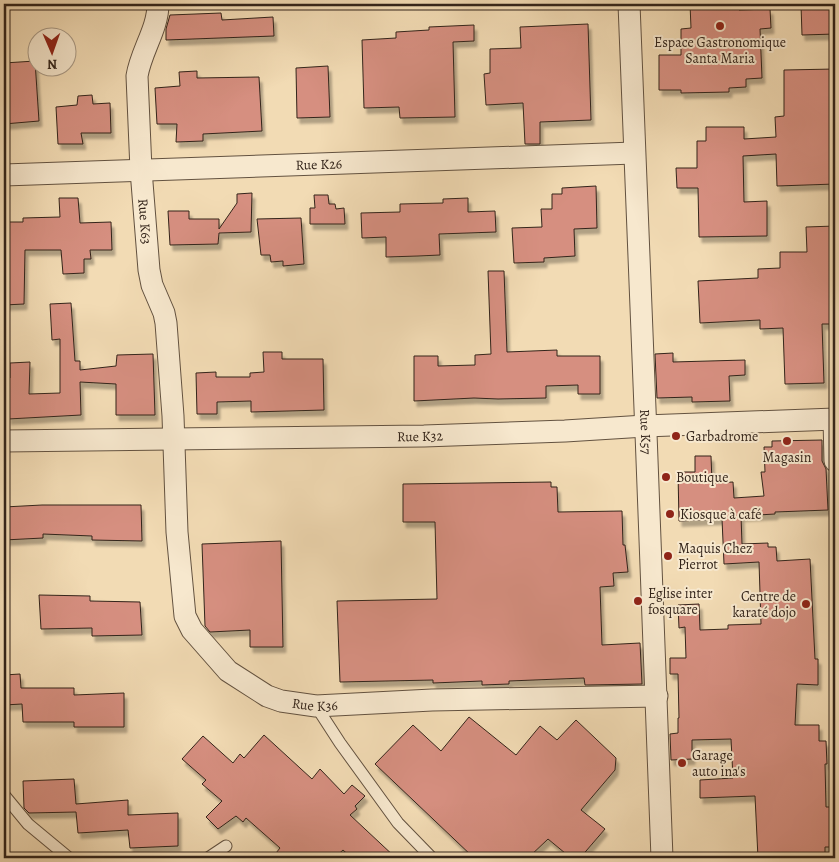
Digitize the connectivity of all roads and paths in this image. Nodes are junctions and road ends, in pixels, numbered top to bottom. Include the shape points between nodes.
1 (158, 4) edge
2 (629, 4) edge
3 (634, 153) junction
4 (141, 170) junction
5 (4, 175) edge
6 (834, 419) edge
7 (645, 426) junction
8 (174, 439) junction
9 (4, 441) edge
10 (835, 460) edge
11 (657, 696) junction
12 (316, 706) junction
13 (4, 795) edge
14 (226, 846) dead end
15 (69, 858) edge
16 (208, 858) edge
17 (431, 858) edge
18 (662, 858) edge

1 - 4 street, Rue K63 via 158,13 137,76
2 - 3 street, Rue K57
3 - 4 street, Rue K26
3 - 7 street, Rue K57
4 - 5 street, Rue K26
4 - 8 street, Rue K63 via 149,270 166,323
6 - 7 street, Rue K32
6 - 10 street
7 - 8 street, Rue K32 via 433,436
7 - 11 street, Rue K57
8 - 9 street, Rue K32
8 - 12 street, Rue K36 via 184,607 192,630 228,671 267,696
11 - 12 street, Rue K36 via 422,700
11 - 18 street, Rue K57
12 - 17 lane via 398,823
13 - 15 lane via 28,824
14 - 16 lane

